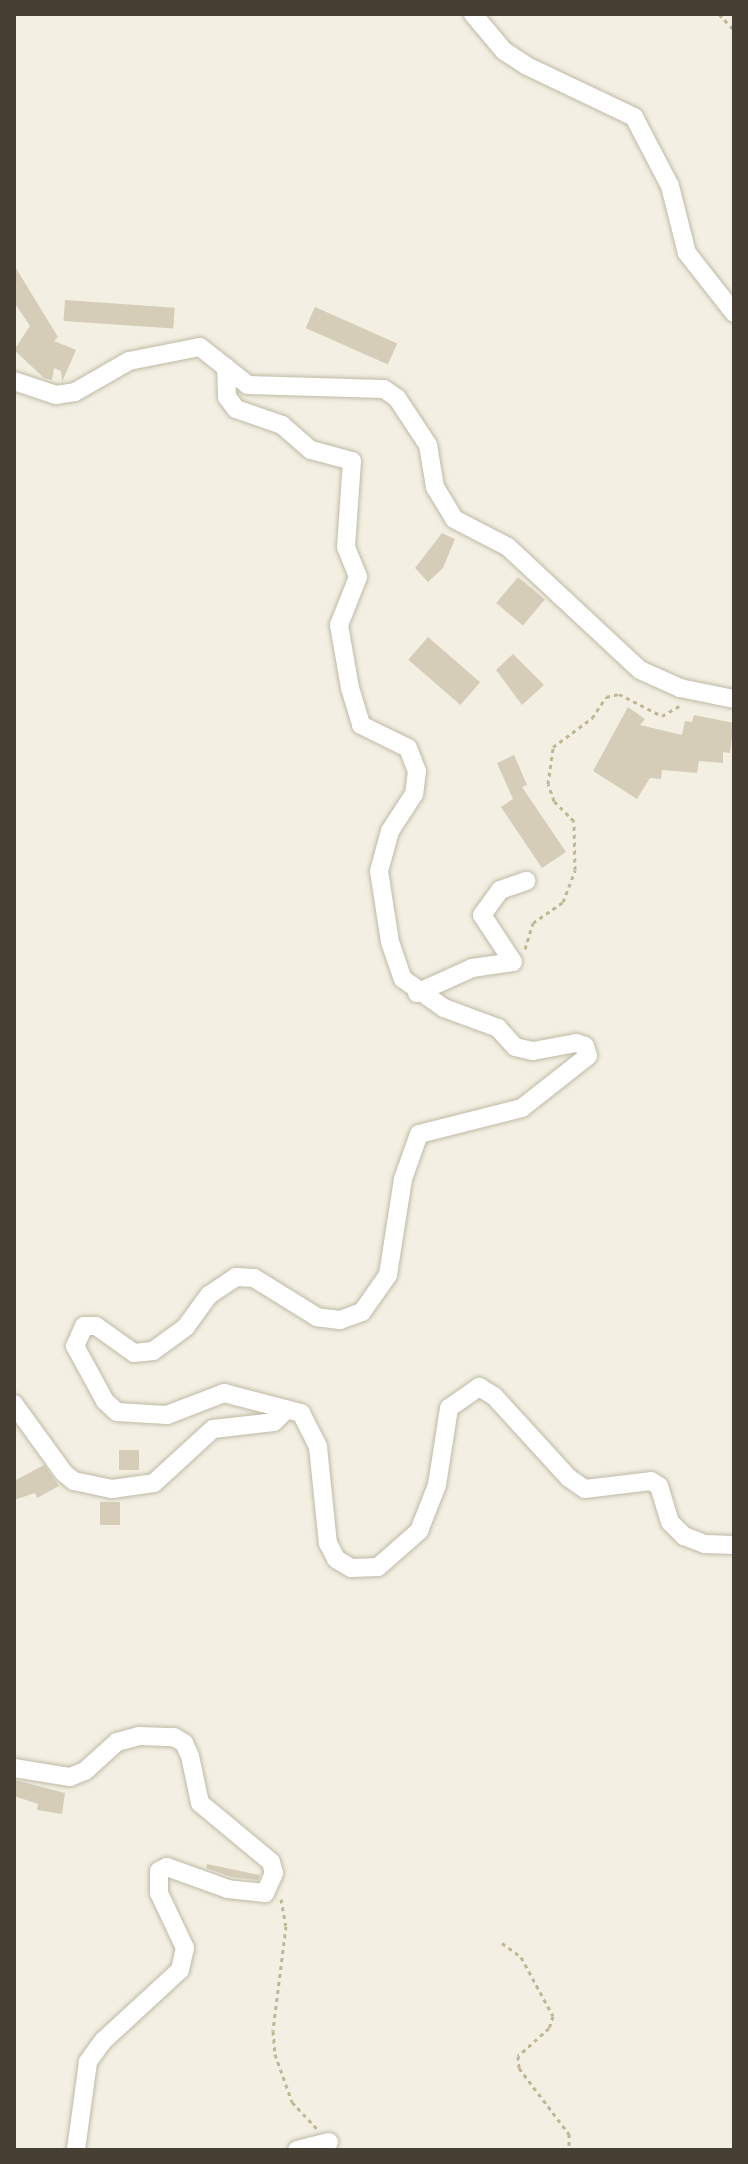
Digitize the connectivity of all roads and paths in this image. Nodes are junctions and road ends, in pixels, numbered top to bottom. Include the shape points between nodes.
1 (473, 14) edge
2 (719, 14) edge
3 (734, 30) edge
4 (734, 313) edge
5 (226, 367) junction
6 (14, 381) edge
7 (695, 691) junction
8 (734, 699) edge
9 (526, 881) dead end
10 (513, 962) junction
11 (417, 993) junction
12 (14, 1404) edge
13 (287, 1409) junction
14 (734, 1545) edge
15 (14, 1768) edge
16 (274, 1873) junction
17 (502, 1943) dead end
18 (329, 2142) joint
19 (76, 2150) edge
20 (297, 2150) edge
21 (569, 2150) edge

1 - 4 street via 504,51 527,66 634,117 670,186 687,253
2 - 3 path
5 - 6 street via 200,347 186,347 129,361 75,392 56,395
5 - 7 street via 248,385 384,389 397,398 428,445 435,487 454,519 508,547 640,670
5 - 11 street via 227,397 236,409 282,425 311,450 352,461 346,547 358,577 339,625 361,725 408,748 417,771 414,794 390,831 379,871 394,960
7 - 8 street
7 - 10 path via 662,716 619,694 606,697 592,718 553,747 548,784 554,801 574,821 575,870 563,902 533,923 526,948
9 - 10 street via 500,890 482,915
10 - 11 street via 472,968
11 - 13 street via 498,1028 515,1047 533,1051 576,1043 585,1046 588,1056 522,1108 419,1134 403,1179 388,1275 362,1312 340,1320 317,1317 254,1278 236,1277 209,1295 186,1327 153,1351 134,1353 96,1326 84,1326 78,1335 75,1346 117,1412 167,1415 224,1393
12 - 13 street via 64,1473 74,1481 112,1489 154,1483 213,1429 274,1422
13 - 14 street via 310,1424 318,1447 328,1543 336,1559 351,1568 378,1567 419,1531 437,1485 449,1408 479,1387 585,1489 651,1481 659,1486 670,1522 684,1536 705,1544
15 - 16 street via 70,1777 117,1742 139,1736 174,1737 190,1756 200,1803 271,1862
16 - 18 path via 286,1926 275,2054 292,2102
16 - 19 street via 265,1893 228,1889 167,1867 159,1871 159,1893 185,1948 180,1970 103,2041 88,2062
17 - 21 path via 521,1957 553,2016 549,2028 518,2056 519,2068 553,2120 569,2134
18 - 20 street

